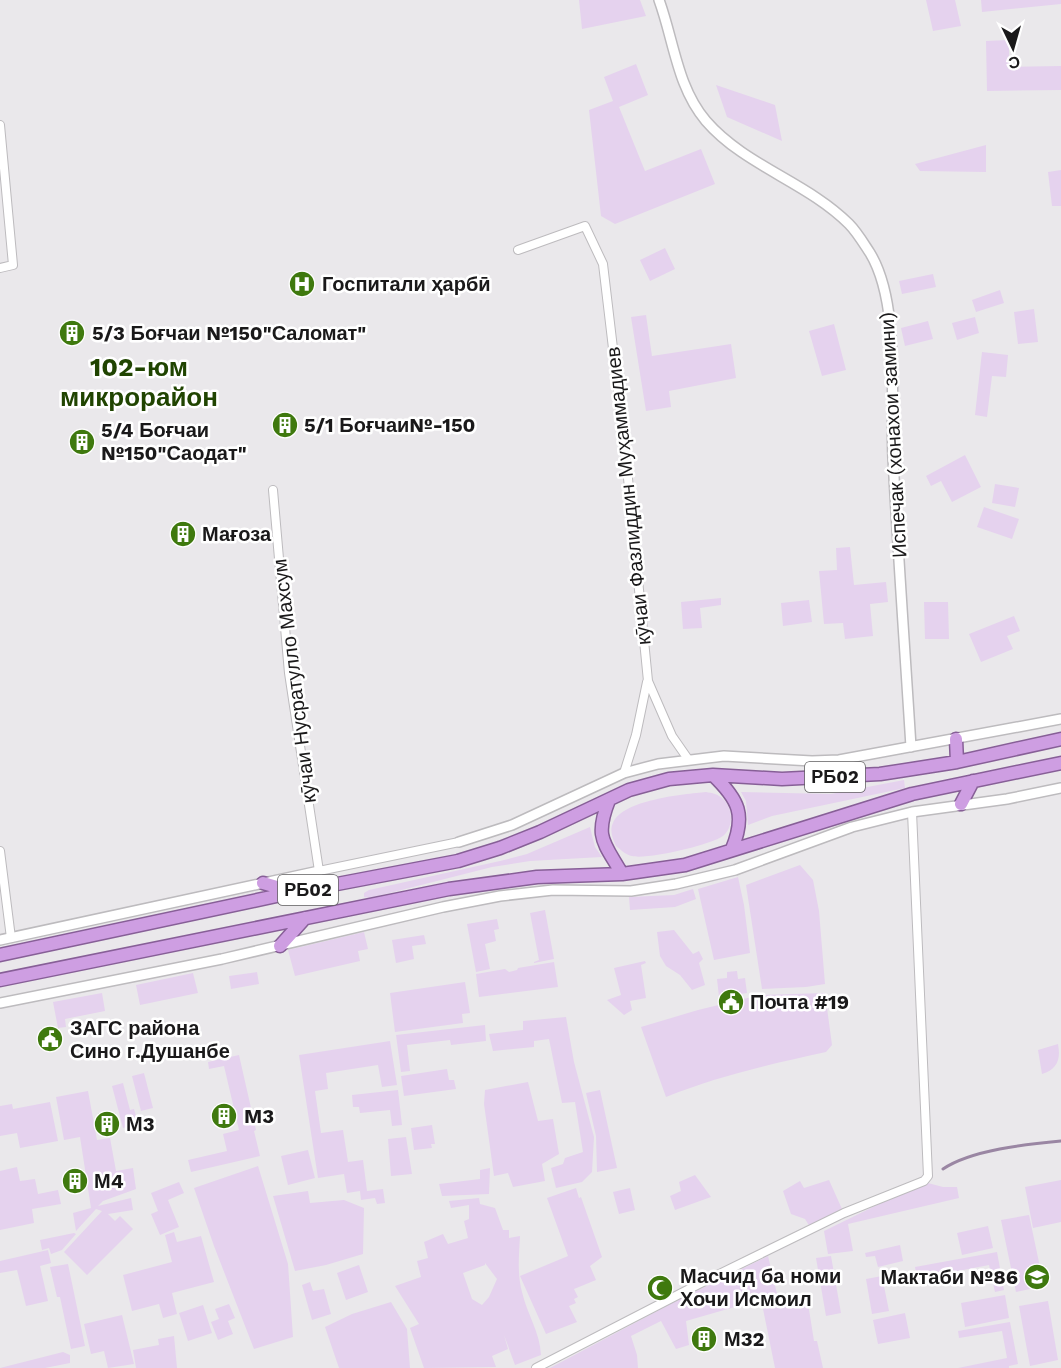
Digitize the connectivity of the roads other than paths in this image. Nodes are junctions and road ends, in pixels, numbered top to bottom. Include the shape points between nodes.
1 (659, 0) edge
2 (0, 124) edge
3 (518, 250) dead end
4 (0, 268) edge
5 (273, 490) dead end
6 (648, 681) junction
7 (1061, 719) edge
8 (956, 739) junction
9 (1061, 740) edge
10 (911, 747) junction
11 (688, 759) junction
12 (957, 762) junction
13 (1061, 763) edge
14 (624, 773) junction
15 (713, 775) junction
16 (974, 781) junction
17 (1061, 788) edge
18 (609, 800) junction
19 (961, 804) junction
20 (912, 812) junction
21 (459, 842) joint
22 (732, 849) junction
23 (0, 851) edge
24 (319, 871) junction
25 (622, 874) junction
26 (262, 883) junction
27 (295, 892) junction
28 (305, 918) junction
29 (11, 938) junction
30 (0, 940) edge
31 (280, 946) junction
32 (0, 955) edge
33 (0, 980) edge
34 (0, 1003) edge
35 (536, 1368) edge

1 - 10 street, Испечак (хонахои замини) via 685,87 705,120 731,145 819,199 850,224 872,256 882,282 890,318 893,457
2 - 4 street via 13,265
3 - 6 street, кӯчаи Фазлиддин Муҳаммадиев via 585,226 603,264
5 - 24 street, кӯчаи Нусратулло Махсум via 290,673
6 - 11 street, кӯчаи Фазлиддин Муҳаммадиев via 672,736
6 - 14 street
7 - 8 street
8 - 10 street
8 - 12 highway
9 - 12 highway, РБ02
10 - 11 street via 839,760 724,756
11 - 14 street
12 - 15 highway, РБ02 via 917,770 835,777
13 - 16 highway, РБ02
14 - 21 street via 512,825
15 - 18 highway, РБ02 via 669,779
15 - 22 highway via 731,794 741,817
16 - 19 highway
16 - 22 highway, РБ02 via 912,794
17 - 19 street
18 - 25 highway via 601,821 602,834
18 - 27 highway, РБ02 via 540,832 459,861
19 - 20 street
20 - 31 street via 852,826 735,870 676,884 631,891 553,890 500,896
20 - 35 street via 928,1176 708,1279
21 - 24 street
22 - 25 highway, РБ02 via 685,865
23 - 29 street
24 - 26 street
25 - 28 highway, РБ02 via 504,881
26 - 27 highway
26 - 29 street
27 - 32 highway, РБ02
28 - 31 highway
28 - 33 highway, РБ02
29 - 30 street
31 - 34 street

